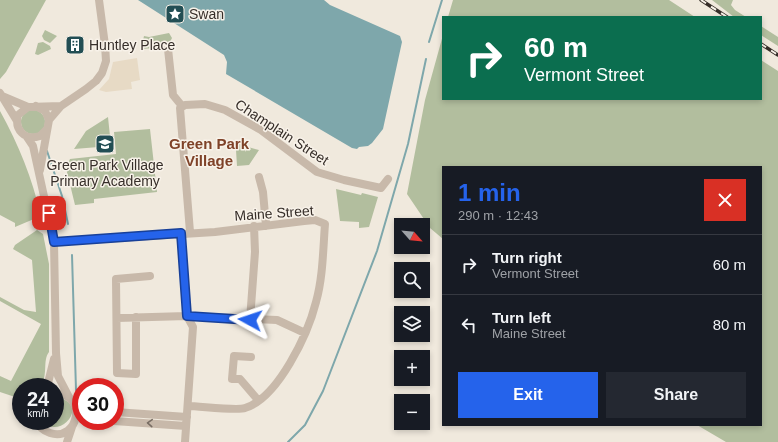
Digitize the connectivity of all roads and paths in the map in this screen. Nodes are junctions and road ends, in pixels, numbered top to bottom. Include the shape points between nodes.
1 (99, 0) edge
2 (168, 49) dead end
3 (1, 94) edge
4 (32, 106) junction
5 (61, 106) junction
6 (182, 106) junction
7 (17, 121) junction
8 (48, 124) junction
9 (27, 137) junction
10 (40, 173) junction
11 (259, 177) dead end
12 (388, 179) dead end
13 (254, 226) junction
14 (266, 226) junction
15 (190, 232) junction
16 (181, 233) junction
17 (54, 242) junction
18 (150, 276) dead end
19 (187, 316) junction
20 (136, 317) junction
21 (117, 318) junction
22 (250, 320) junction
23 (305, 333) junction
24 (56, 352) junction
25 (251, 357) dead end
26 (49, 378) edge
27 (64, 397) edge
28 (71, 400) joint
29 (258, 400) junction
30 (188, 406) junction
31 (124, 413) edge
32 (124, 421) edge
33 (186, 421) junction
34 (72, 426) edge
35 (42, 430) edge
36 (45, 430) edge
37 (73, 430) edge
38 (49, 442) edge
39 (67, 442) edge
40 (185, 442) edge

1 - 5 street via 106,61 102,73 96,81
2 - 6 street via 173,95
3 - 4 street
3 - 7 street
4 - 5 street
4 - 7 street via 20,112
4 - 8 street via 45,112
5 - 8 street
6 - 12 street, Champlain Street via 205,104 225,110 261,130 310,167 326,175 381,188
6 - 15 street via 180,108
7 - 9 street via 19,130
8 - 9 street via 40,136
8 - 10 street
9 - 10 street via 33,146
10 - 17 street
11 - 14 street
13 - 14 street, Maine Street
13 - 15 street, Maine Street via 215,232
13 - 22 street via 255,252
14 - 23 street, Maine Street via 315,220 325,224 321,278 316,303
15 - 16 street, Maine Street
16 - 17 street, Maine Street
16 - 19 street
17 - 24 street
18 - 21 street via 116,279
19 - 20 street
19 - 22 street
19 - 30 street via 193,327
20 - 21 street
20 - 21 street via 136,374 117,373
22 - 23 street via 277,320
23 - 29 street, Maine Street via 286,370 276,384
24 - 26 street
24 - 28 street via 58,376
25 - 29 street via 234,356 232,378 240,379
27 - 28 street
29 - 30 street, Maine Street via 245,408
30 - 33 street
31 - 33 street
33 -> 32 street
33 - 40 street
34 - 36 street via 64,433 55,434
35 - 38 street
37 - 39 street

